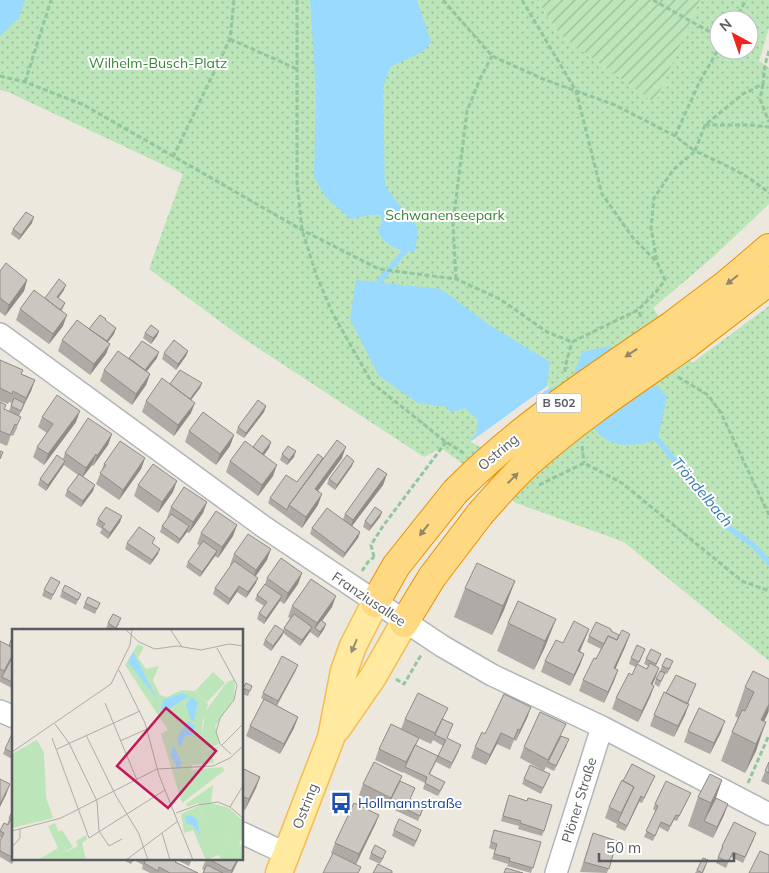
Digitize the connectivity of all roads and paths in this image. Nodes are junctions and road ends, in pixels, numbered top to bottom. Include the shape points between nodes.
1 (51, 0) edge
2 (234, 0) edge
3 (298, 0) edge
4 (443, 0) edge
5 (522, 0) edge
6 (653, 0) edge
7 (709, 31) edge
8 (230, 39) junction
9 (769, 51) edge
10 (492, 56) junction
11 (712, 60) edge
12 (297, 69) junction
13 (0, 76) edge
14 (25, 82) junction
15 (763, 84) junction
16 (576, 91) junction
17 (769, 122) edge
18 (704, 125) junction
19 (769, 127) edge
20 (675, 136) junction
21 (695, 151) junction
22 (173, 157) junction
23 (769, 193) edge
24 (302, 230) junction
25 (769, 248) edge
26 (657, 262) junction
27 (391, 271) dead end
28 (456, 279) dead end
29 (769, 281) edge
30 (638, 310) dead end
31 (0, 334) edge
32 (678, 336) junction
33 (572, 342) dead end
34 (565, 367) dead end
35 (446, 442) junction
36 (472, 457) dead end
37 (538, 485) dead end
38 (374, 556) dead end
39 (769, 591) edge
40 (375, 603) junction
41 (404, 622) junction
42 (0, 710) edge
43 (12, 717) edge
44 (602, 727) junction
45 (769, 735) edge
46 (331, 738) junction
47 (741, 799) junction
48 (769, 814) edge
49 (244, 834) edge
50 (283, 863) edge
51 (556, 873) edge

1 - 14 path
2 - 8 path
3 - 12 path
4 - 10 path
5 - 16 path
6 - 7 path
8 - 12 path
8 - 22 path
9 - 15 path
10 - 16 path
10 - 28 path via 467,111 453,223
11 - 20 path
12 - 24 path via 297,182
13 - 14 path
14 - 22 path via 84,105
15 - 17 path via 760,99
15 - 18 path via 743,94
16 - 20 path via 615,104
16 - 26 path via 602,194 633,238
18 - 19 path
18 - 21 path
20 - 21 path
21 - 23 path via 727,166
21 - 26 path via 673,170 654,198 651,228
22 - 24 path
24 - 27 path via 379,269
24 - 35 path via 333,314 372,383
25 -> 32 highway, Ostring / B 502 via 728,283
26 - 30 path via 665,280
29 - 32 highway, Ostring / B 502
31 - 40 street, Franziusallee via 264,527
32 -> 40 highway, Ostring / B 502, bridge via 545,414 494,454 455,492 396,566
41 -> 32 highway, Ostring / B 502, bridge via 432,577 480,514 518,472
33 - 34 path
35 - 36 path
35 - 38 path via 383,526 372,546
37 - 39 path via 584,463 622,483 742,581
40 - 41 street, Franziusallee
40 -> 46 main road, Ostring / B 502 via 344,670
41 - 44 street, Franziusallee via 492,675
41 - 46 main road, Ostring / B 502 via 373,678
42 - 43 street
44 - 47 street, Franziusallee
44 - 51 street, Plöner Straße
45 - 47 path
46 - 50 main road, Ostring / B 502
47 - 48 street, Franziusallee
49 - 50 street

